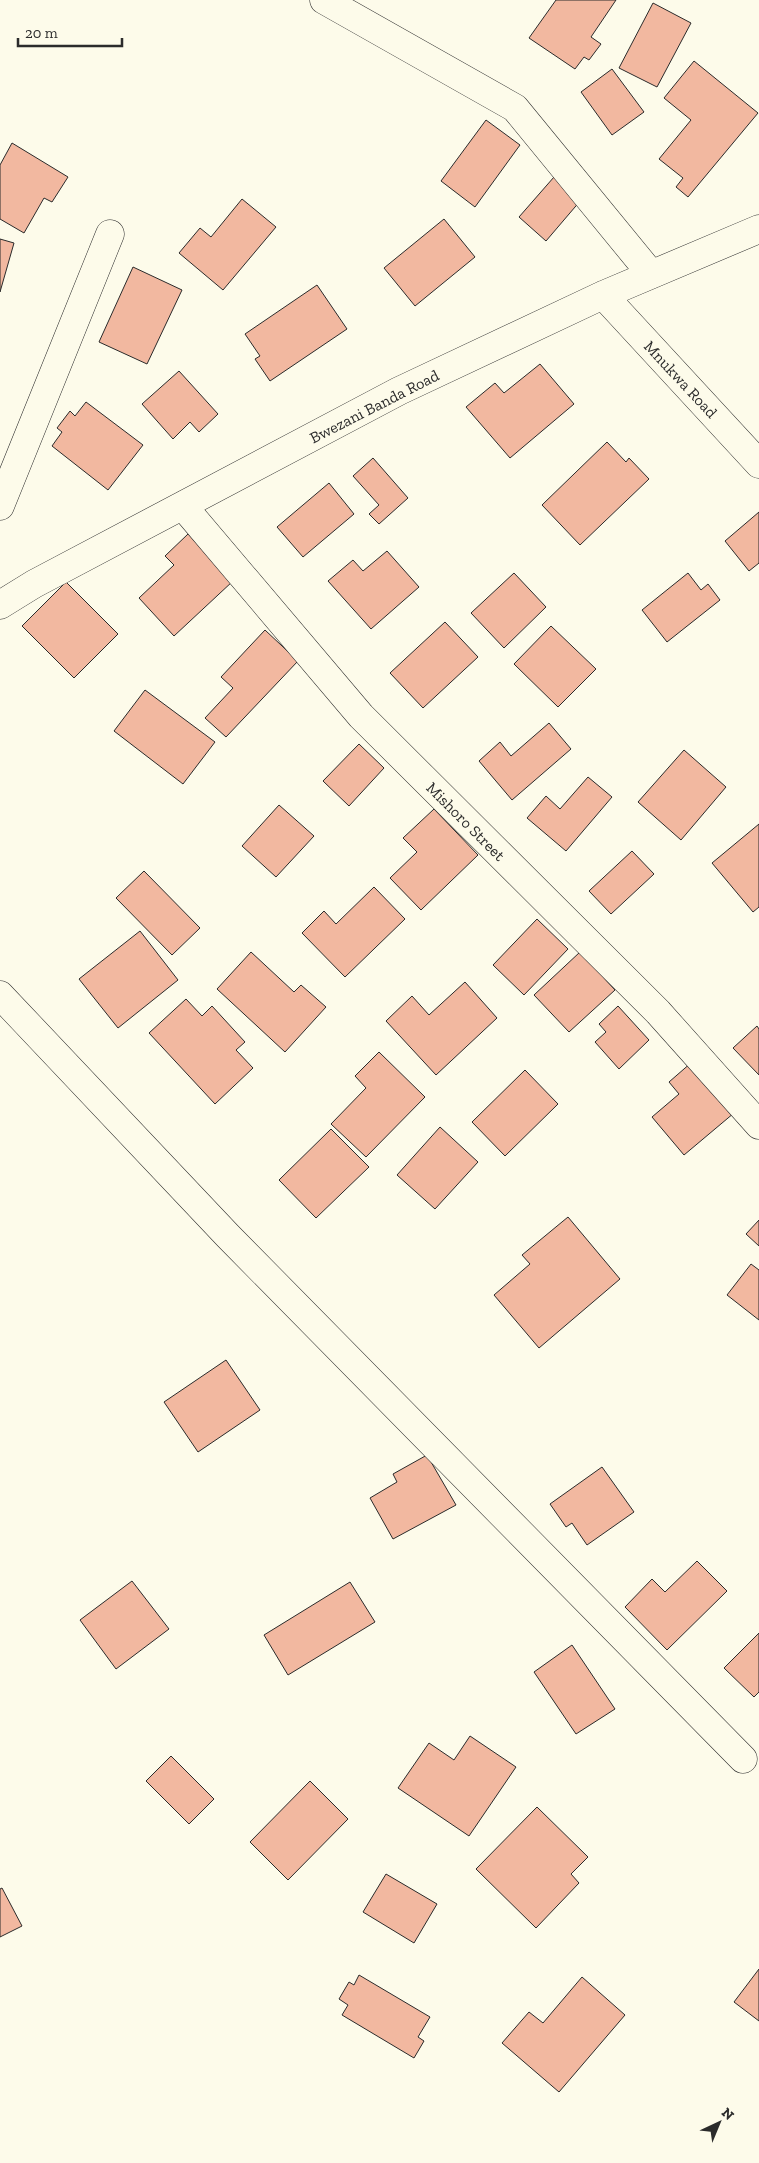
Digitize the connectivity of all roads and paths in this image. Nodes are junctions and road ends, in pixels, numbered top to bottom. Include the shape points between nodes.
1 (324, 0) edge
2 (759, 230) edge
3 (110, 234) dead end
4 (651, 274) junction
5 (602, 295) junction
6 (759, 464) edge
7 (0, 506) edge
8 (183, 506) junction
9 (0, 605) edge
10 (0, 995) edge
11 (759, 1125) edge
12 (743, 1759) dead end

1 - 4 street via 515,108
2 - 4 street, Bwezani Banda Road
3 - 7 street
4 - 5 street, Bwezani Banda Road
5 - 6 street, Mnukwa Road
5 - 8 street, Bwezani Banda Road via 399,391
8 - 9 street, Bwezani Banda Road
8 - 11 street, Mishoro Street via 360,716 658,1012
10 - 12 street via 235,1243

